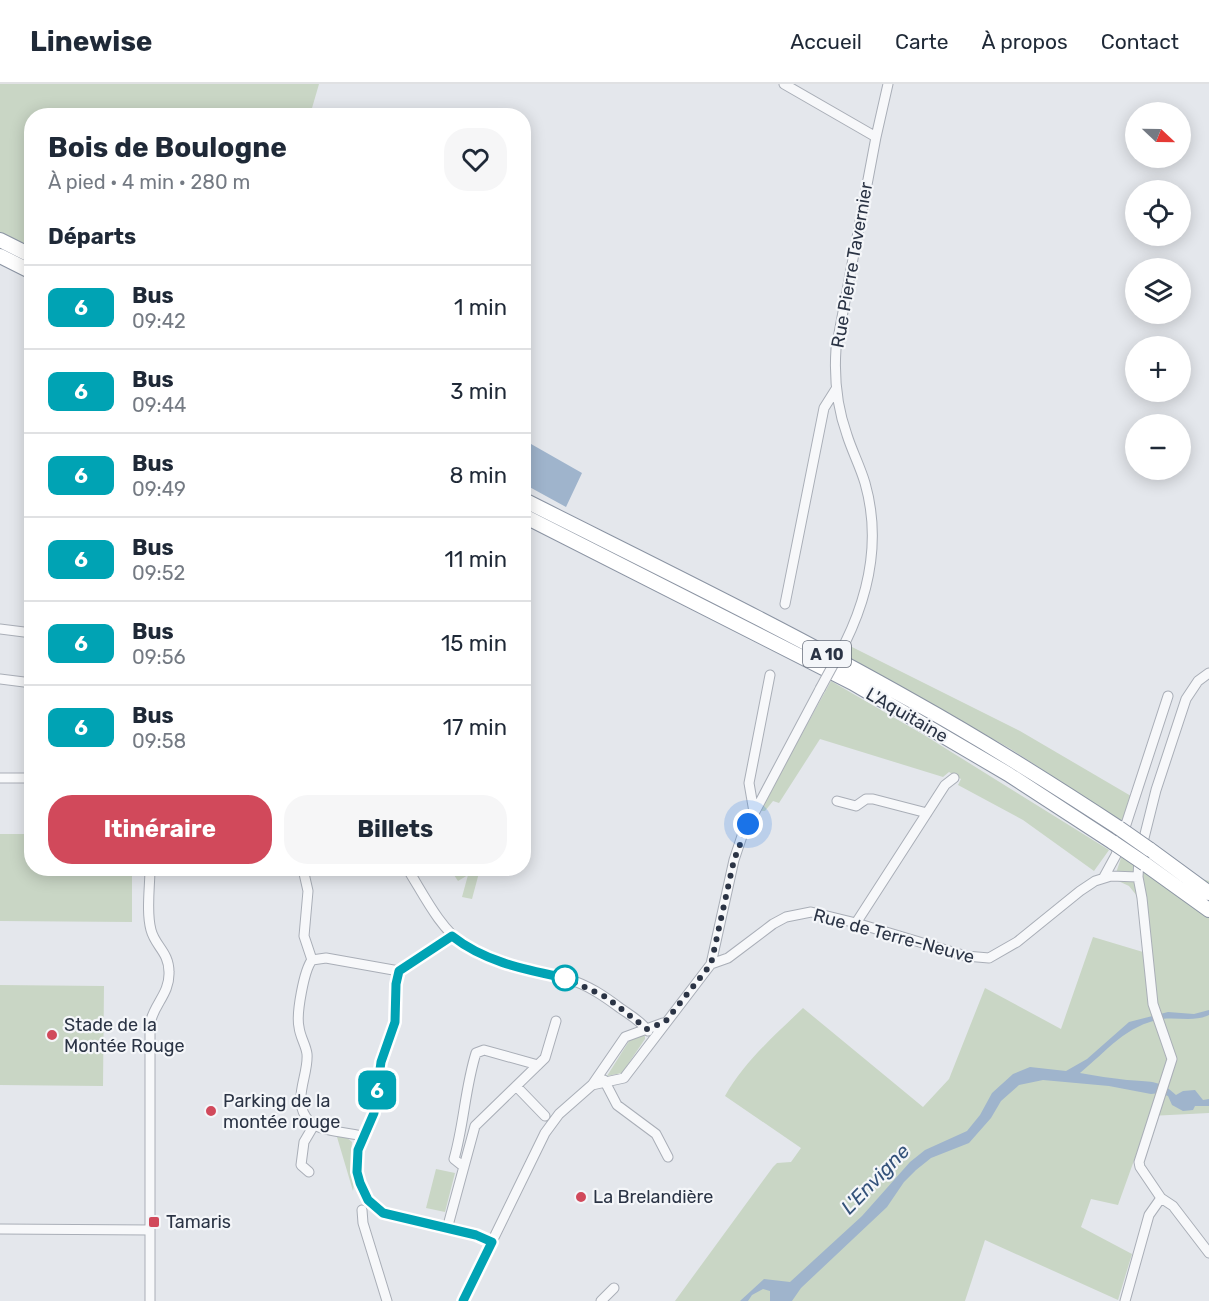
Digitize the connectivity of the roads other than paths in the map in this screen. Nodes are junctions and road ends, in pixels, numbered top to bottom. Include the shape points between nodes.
1 (784, 84) edge
2 (888, 84) edge
3 (876, 136) junction
4 (0, 240) edge
5 (24, 252) edge
6 (0, 256) edge
7 (24, 268) edge
8 (836, 388) junction
9 (531, 504) edge
10 (531, 520) edge
11 (785, 604) dead end
12 (0, 629) edge
13 (24, 632) edge
14 (1209, 673) edge
15 (770, 675) dead end
16 (0, 679) edge
17 (24, 682) edge
18 (1168, 696) dead end
19 (0, 778) edge
20 (24, 778) edge
21 (954, 778) dead end
22 (837, 801) dead end
23 (754, 812) junction
24 (927, 813) junction
25 (150, 876) edge
26 (305, 876) edge
27 (412, 876) edge
28 (1104, 877) junction
29 (1137, 877) junction
30 (1209, 892) edge
31 (1209, 910) edge
32 (856, 923) junction
33 (452, 936) junction
34 (312, 960) junction
35 (711, 964) junction
36 (399, 971) junction
37 (556, 1021) dead end
38 (665, 1022) junction
39 (647, 1029) junction
40 (652, 1038) junction
41 (537, 1065) junction
42 (602, 1072) junction
43 (607, 1083) junction
44 (592, 1085) junction
45 (516, 1086) junction
46 (545, 1116) dead end
47 (314, 1125) junction
48 (363, 1136) junction
49 (668, 1156) dead end
50 (464, 1167) junction
51 (309, 1172) dead end
52 (1161, 1198) junction
53 (362, 1210) dead end
54 (0, 1229) edge
55 (447, 1229) junction
56 (150, 1230) junction
57 (492, 1242) junction
58 (1209, 1253) edge
59 (614, 1288) dead end
60 (150, 1301) edge
61 (387, 1301) edge
62 (463, 1301) edge
63 (601, 1301) edge
64 (1125, 1301) edge

1 - 3 street
2 - 3 street, Rue Pierre Tavernier
3 - 8 street, Rue Pierre Tavernier via 839,325
4 - 5 highway
6 - 7 highway
8 - 11 street via 824,408
8 - 23 street, Rue Pierre Tavernier, bridge via 847,435 865,484 872,522 868,582 845,643
9 - 30 highway, L'Aquitaine / A 10, bridge via 906,697 1119,828
10 - 31 highway, L'Aquitaine / A 10, bridge via 853,683 1008,774
12 - 13 street
14 - 29 street via 1186,699 1156,790
15 - 23 street via 749,783
16 - 17 street
18 - 28 street via 1116,855
19 - 20 street
21 - 24 street via 945,784
22 - 24 street via 856,806 873,799
23 - 35 street, Rue Pierre Tavernier via 734,860
24 - 32 street
25 - 56 street via 151,930 165,952 170,974 166,993 150,1024
26 - 34 street via 308,891 303,936
27 - 33 street
28 - 29 street
28 - 32 street, Rue de Terre-Neuve via 1080,891 1017,942 989,958 966,956
29 - 52 street via 1154,1011 1172,1059 1140,1162 1142,1172
32 - 35 street, Rue de Terre-Neuve via 811,912 786,917 728,958
33 - 36 street
33 - 39 street via 498,961 582,984
34 - 36 street via 326,958
34 - 47 street via 298,1018 307,1054 301,1103
35 - 38 street, Rue Pierre Tavernier
36 - 48 street via 395,1022 381,1062 374,1113
37 - 41 street via 545,1058
38 - 39 street
38 - 40 street, Rue Pierre Tavernier
39 - 40 street
39 - 42 street via 625,1037
40 - 43 street, Rue Pierre Tavernier via 624,1078
41 - 45 street
41 - 50 street via 484,1050 476,1053 467,1081 462,1131 454,1160
42 - 43 street
42 - 44 street
43 - 44 street, Rue Pierre Tavernier
43 - 49 street via 617,1105 656,1134
44 - 57 street via 559,1114 545,1133
45 - 46 street
45 - 50 street via 475,1126
47 - 48 street
47 - 51 street via 304,1142 301,1165
48 - 55 street via 356,1161 368,1200 383,1213
50 - 55 street
52 - 58 street via 1173,1206
52 - 64 street via 1146,1226
53 - 61 street
54 - 56 street
55 - 57 street
56 - 60 street
57 - 62 street
59 - 63 street

